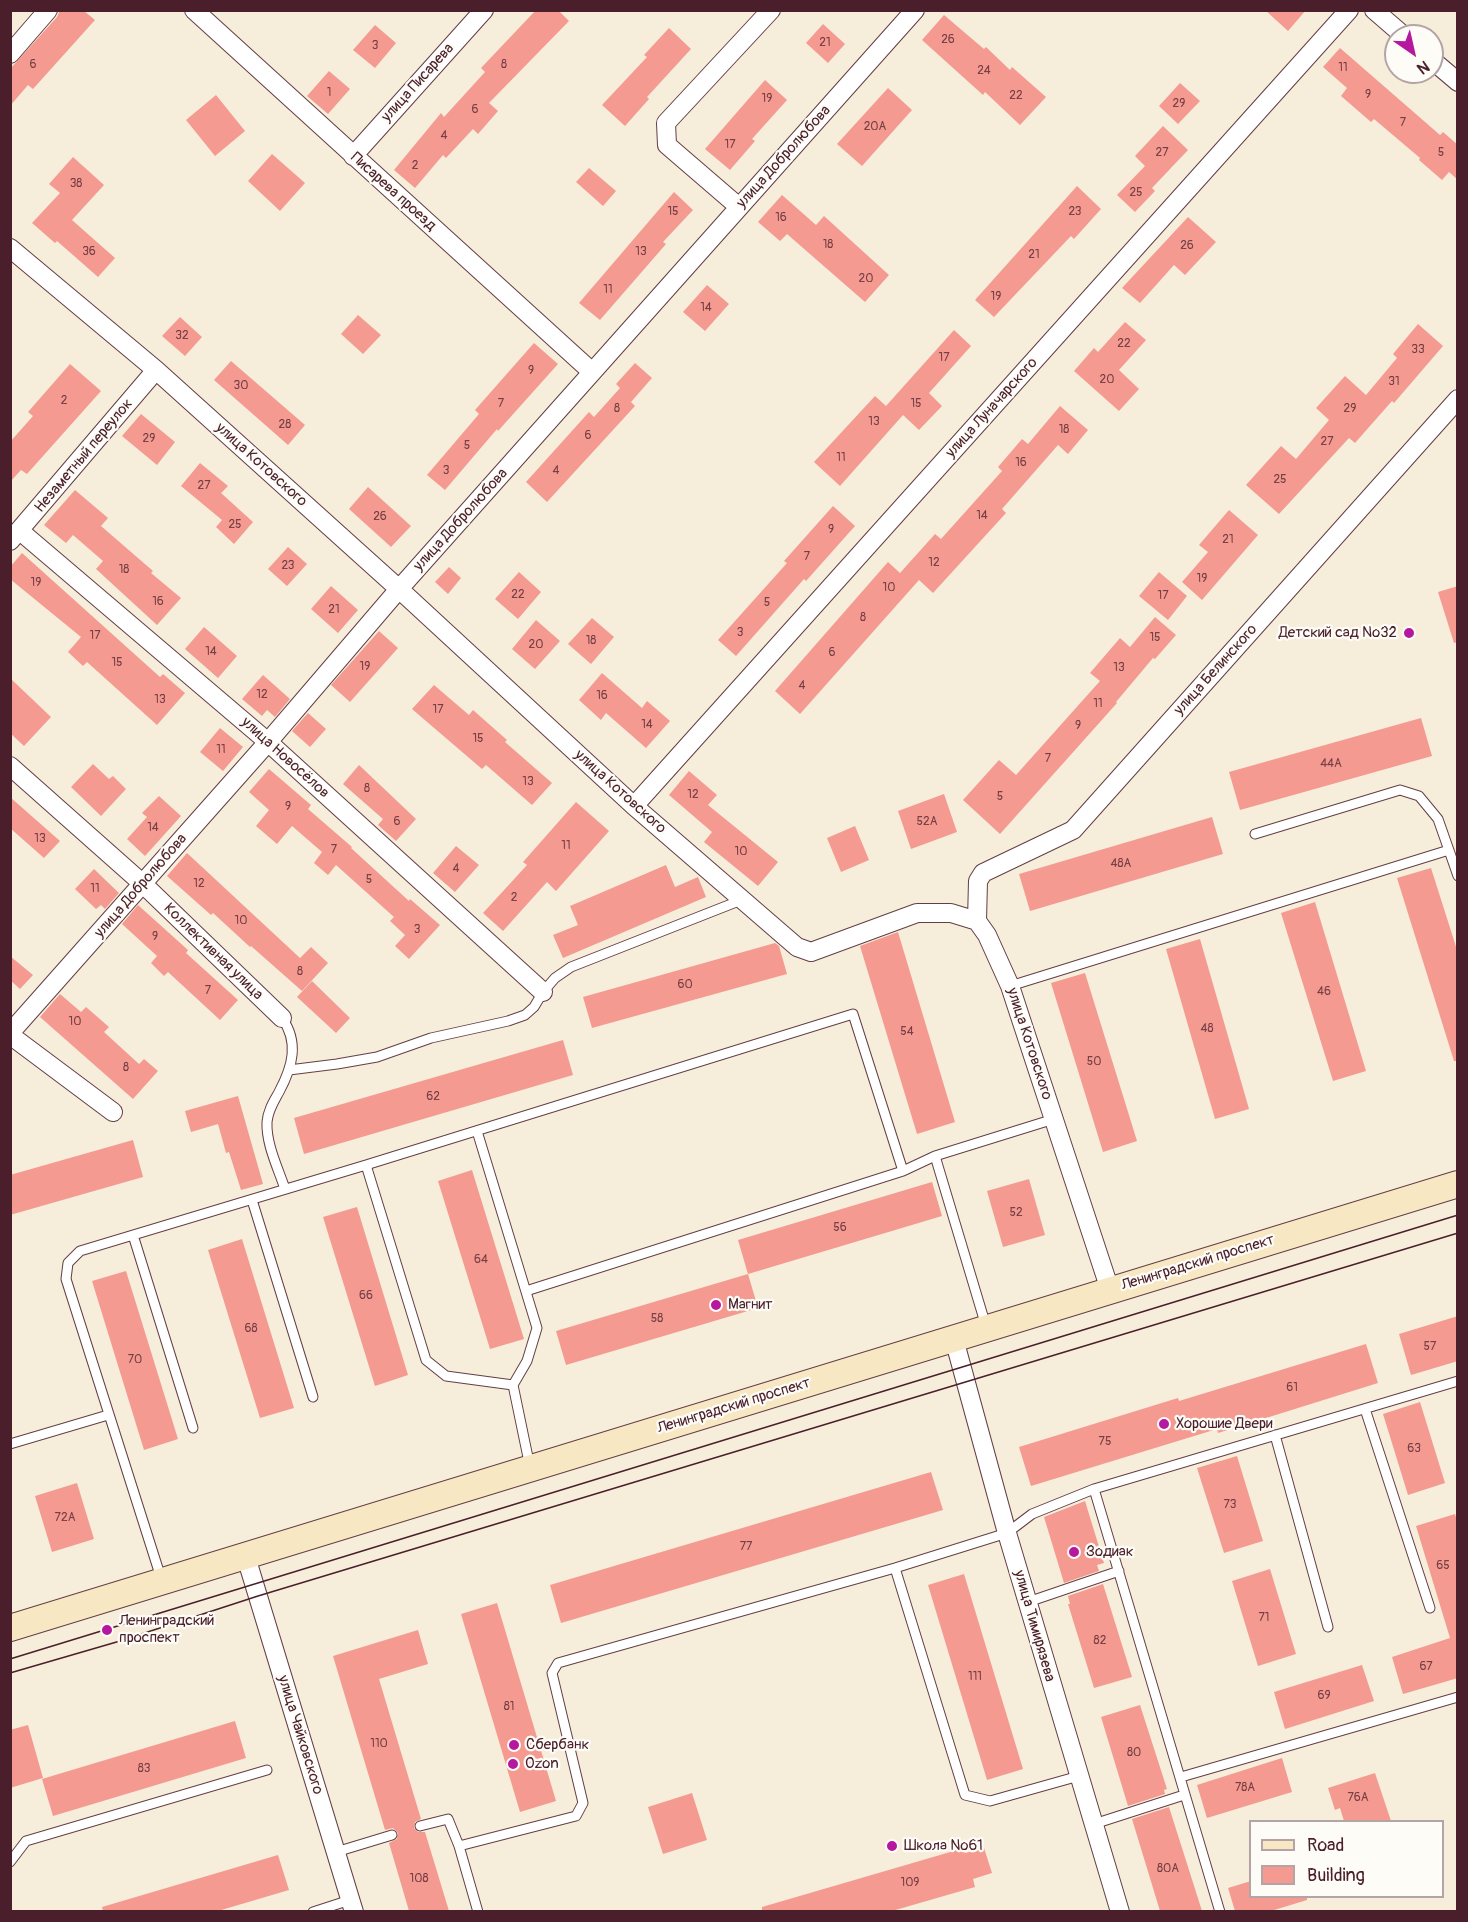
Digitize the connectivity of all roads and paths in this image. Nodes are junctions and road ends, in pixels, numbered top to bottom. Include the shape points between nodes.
1 (48, 10) edge
2 (194, 10) edge
3 (484, 10) edge
4 (771, 10) edge
5 (915, 10) edge
6 (1349, 10) edge
7 (1374, 10) edge
8 (1390, 24) edge
9 (10, 54) edge
10 (1444, 70) edge
11 (1458, 82) edge
12 (353, 156) junction
13 (739, 207) junction
14 (10, 248) edge
15 (156, 370) junction
16 (592, 372) junction
17 (1458, 399) edge
18 (15, 536) edge
19 (399, 589) junction
20 (268, 742) junction
21 (10, 766) edge
22 (634, 806) junction
23 (1255, 834) dead end
24 (1449, 850) junction
25 (1458, 876) edge
26 (143, 884) junction
27 (744, 899) junction
28 (976, 921) junction
29 (1010, 986) junction
30 (543, 992) junction
31 (282, 1018) joint
32 (10, 1034) edge
33 (289, 1070) junction
34 (113, 1112) dead end
35 (1054, 1119) junction
36 (477, 1131) junction
37 (935, 1156) junction
38 (366, 1165) junction
39 (903, 1171) junction
40 (1458, 1184) edge
41 (285, 1189) junction
42 (252, 1200) junction
43 (133, 1235) junction
44 (1110, 1290) junction
45 (526, 1291) junction
46 (987, 1328) junction
47 (954, 1339) junction
48 (1458, 1381) edge
49 (513, 1385) junction
50 (313, 1397) dead end
51 (1365, 1409) junction
52 (108, 1415) junction
53 (193, 1428) dead end
54 (1275, 1435) junction
55 (10, 1444) edge
56 (531, 1468) junction
57 (1094, 1489) junction
58 (1007, 1533) junction
59 (246, 1557) junction
60 (895, 1568) junction
61 (1119, 1571) junction
62 (163, 1583) junction
63 (1028, 1602) junction
64 (1430, 1608) dead end
65 (1328, 1627) dead end
66 (10, 1628) edge
67 (1458, 1697) edge
68 (267, 1770) dead end
69 (1078, 1776) junction
70 (1181, 1777) junction
71 (1184, 1794) junction
72 (1094, 1824) junction
73 (420, 1826) dead end
74 (392, 1835) dead end
75 (459, 1846) junction
76 (336, 1852) junction
77 (10, 1862) edge
78 (352, 1906) edge
79 (313, 1911) edge
80 (478, 1911) edge
81 (1120, 1911) edge
82 (1220, 1911) edge

1 - 9 street
2 - 12 street, Писарева проезд
3 - 12 street, улица Писарева
4 - 13 street via 666,123 667,145
5 - 13 street, улица Добролюбова
6 - 22 street, улица Луначарского
7 - 8 street
10 - 11 street
12 - 16 street, Писарева проезд
13 - 16 street, улица Добролюбова
14 - 15 street, улица Котовского
15 - 18 street, Незаметный переулок
15 - 19 street, улица Котовского
16 - 19 street, улица Добролюбова
17 - 28 street, улица Белинского via 1074,830 983,873 978,881
18 - 20 street, улица Новосёлов
19 - 20 street, улица Добролюбова
19 - 22 street, улица Котовского
20 - 26 street, улица Добролюбова
20 - 30 street, улица Новосёлов
21 - 26 street, Коллективная улица
22 - 27 street, улица Котовского
23 - 24 lane via 1400,790 1419,796 1432,811
24 - 25 lane
24 - 29 lane
26 - 31 street, Коллективная улица
26 - 32 street, улица Добролюбова
27 - 28 street, улица Котовского via 798,947 811,952 917,913 951,913
27 - 30 lane via 571,967
28 - 29 street, улица Котовского via 987,935
29 - 35 street, улица Котовского
30 - 33 lane via 525,1015 508,1022 431,1038 377,1056
31 - 33 lane via 289,1027 294,1048
32 - 34 street
33 - 41 lane via 269,1110 267,1124
35 - 37 lane
35 - 44 street, улица Котовского
36 - 38 lane
36 - 39 lane via 854,1014
36 - 45 lane
37 - 39 lane
37 - 46 lane
38 - 41 lane
38 - 49 lane via 426,1360 446,1376
39 - 45 lane
40 - 44 main road, Ленинградский проспект
41 - 42 lane
42 - 43 lane
42 - 50 lane
43 - 52 lane via 80,1251 68,1263 66,1279
43 - 53 lane
44 - 46 main road, Ленинградский проспект
45 - 49 lane via 537,1328 527,1361
46 - 47 main road, Ленинградский проспект
47 - 56 main road, Ленинградский проспект
47 - 58 street, улица Тимирязева
48 - 51 lane
49 - 56 lane
51 - 54 lane
51 - 64 lane
52 - 55 lane
52 - 62 lane
54 - 57 lane
54 - 65 lane
56 - 59 main road, Ленинградский проспект
57 - 58 lane via 1032,1514
57 - 61 lane
58 - 60 lane
58 - 63 street, улица Тимирязева
59 - 62 main road, Ленинградский проспект
59 - 76 street, улица Чайковского
60 - 69 lane via 965,1795 990,1802
60 - 75 lane via 558,1663 552,1673 583,1803 576,1816
61 - 63 lane
61 - 70 lane
62 - 66 main road, Ленинградский проспект
63 - 69 street, улица Тимирязева
67 - 70 lane
68 - 77 lane via 26,1841
69 - 72 street, улица Тимирязева
70 - 71 lane
71 - 72 lane
71 - 82 lane
72 - 81 street, улица Тимирязева
73 - 75 lane via 448,1819
74 - 76 lane
75 - 80 lane
76 - 78 street, улица Чайковского
78 - 79 lane

